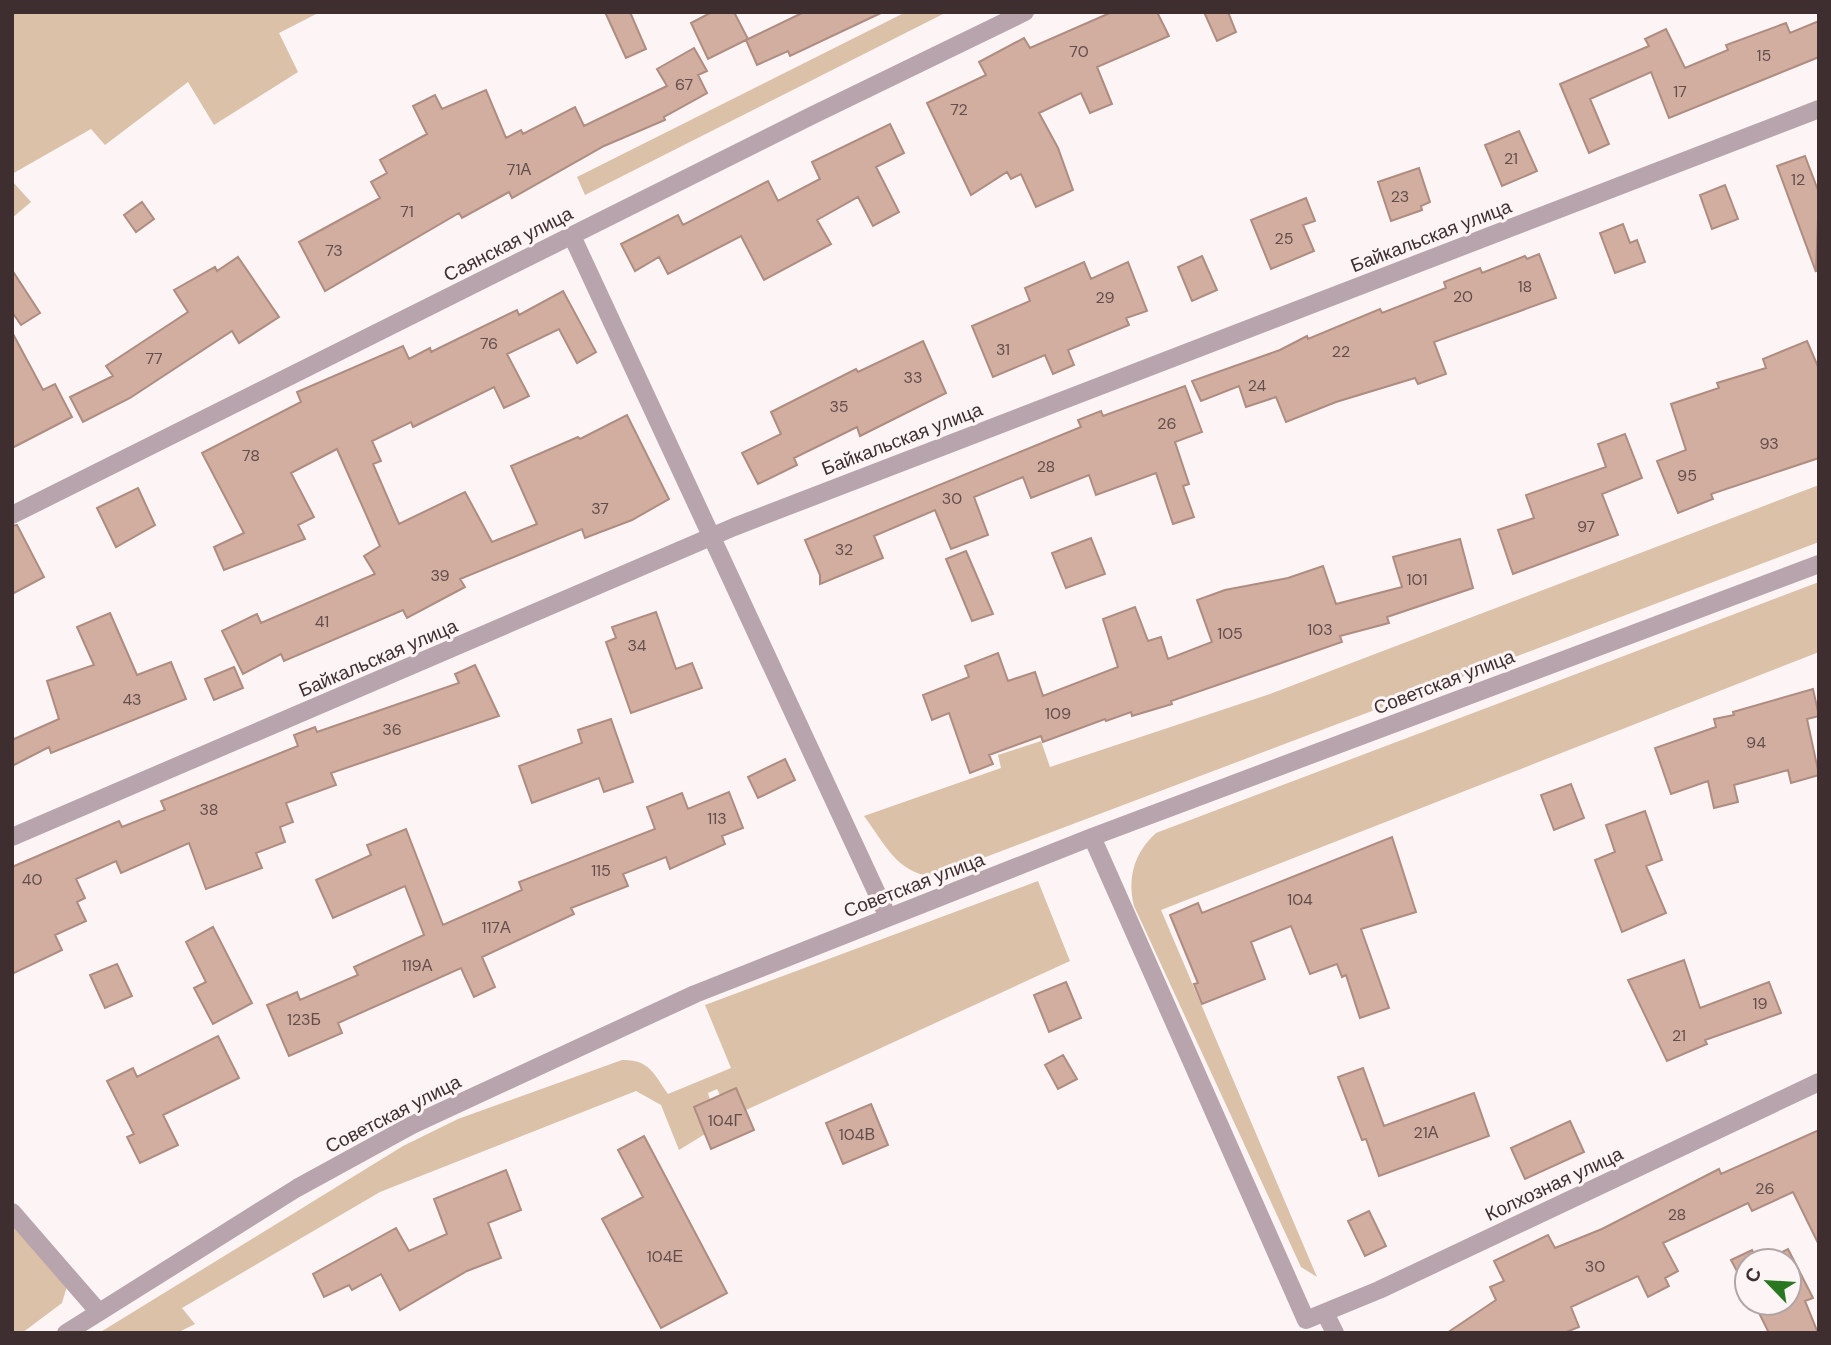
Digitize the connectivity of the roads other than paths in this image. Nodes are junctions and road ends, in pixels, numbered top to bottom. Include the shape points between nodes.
1 (1025, 12) edge
2 (1819, 109) edge
3 (572, 236) junction
4 (12, 515) edge
5 (713, 538) junction
6 (1819, 564) edge
7 (12, 837) edge
8 (1092, 838) junction
9 (888, 917) junction
10 (1819, 1082) edge
11 (12, 1212) edge
12 (98, 1311) junction
13 (1325, 1312) junction
14 (66, 1333) edge
15 (1335, 1333) edge

1 - 3 street, Саянская улица
2 - 5 street, Байкальская улица
3 - 4 street, Саянская улица
3 - 5 street
5 - 7 street, Байкальская улица
5 - 9 street
6 - 8 street, Советская улица
8 - 9 street, Советская улица
8 - 13 street, Колхозная улица via 1306,1320
9 - 12 street, Советская улица via 695,994 412,1125 297,1188
10 - 13 street, Колхозная улица
11 - 12 street
12 - 14 street, Советская улица
13 - 15 street

